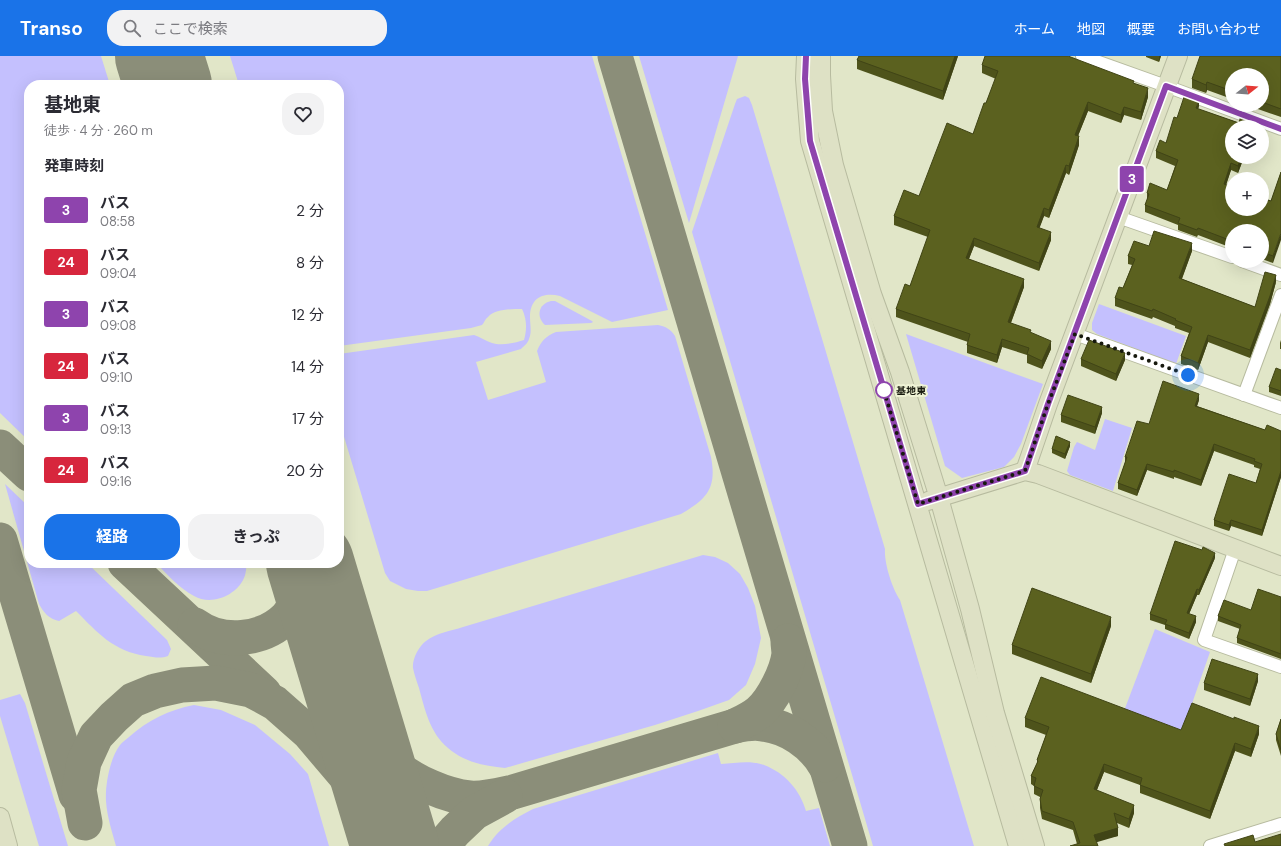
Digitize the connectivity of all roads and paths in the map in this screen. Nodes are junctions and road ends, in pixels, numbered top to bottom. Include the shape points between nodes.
1 (806, 56) edge
2 (821, 56) edge
3 (1082, 56) edge
4 (1178, 56) edge
5 (1166, 86) junction
6 (1281, 129) edge
7 (1118, 217) junction
8 (1225, 255) edge
9 (1262, 268) edge
10 (1281, 275) edge
11 (1281, 295) edge
12 (1075, 334) junction
13 (1244, 395) junction
14 (1281, 408) edge
15 (1025, 471) junction
16 (939, 498) junction
17 (918, 504) junction
18 (1236, 549) junction
19 (1281, 566) edge
20 (1281, 667) edge
21 (0, 817) edge
22 (1281, 824) edge
23 (8, 846) edge
24 (1018, 846) edge
25 (1036, 846) edge
26 (1210, 846) edge

1 - 17 street via 805,79 810,141
2 - 16 street via 823,111 834,165 872,294 900,372
3 - 5 street
4 - 5 street
5 - 6 street
5 - 7 street
7 - 8 street
7 - 12 street
9 - 10 street
11 - 13 street
12 - 13 street
12 - 15 street
13 - 14 street
15 - 16 street
15 - 18 street
16 - 17 street
16 - 25 street via 970,609 995,713
17 - 24 street
18 - 19 street
18 - 20 street via 1204,640
21 - 23 street
22 - 26 street

